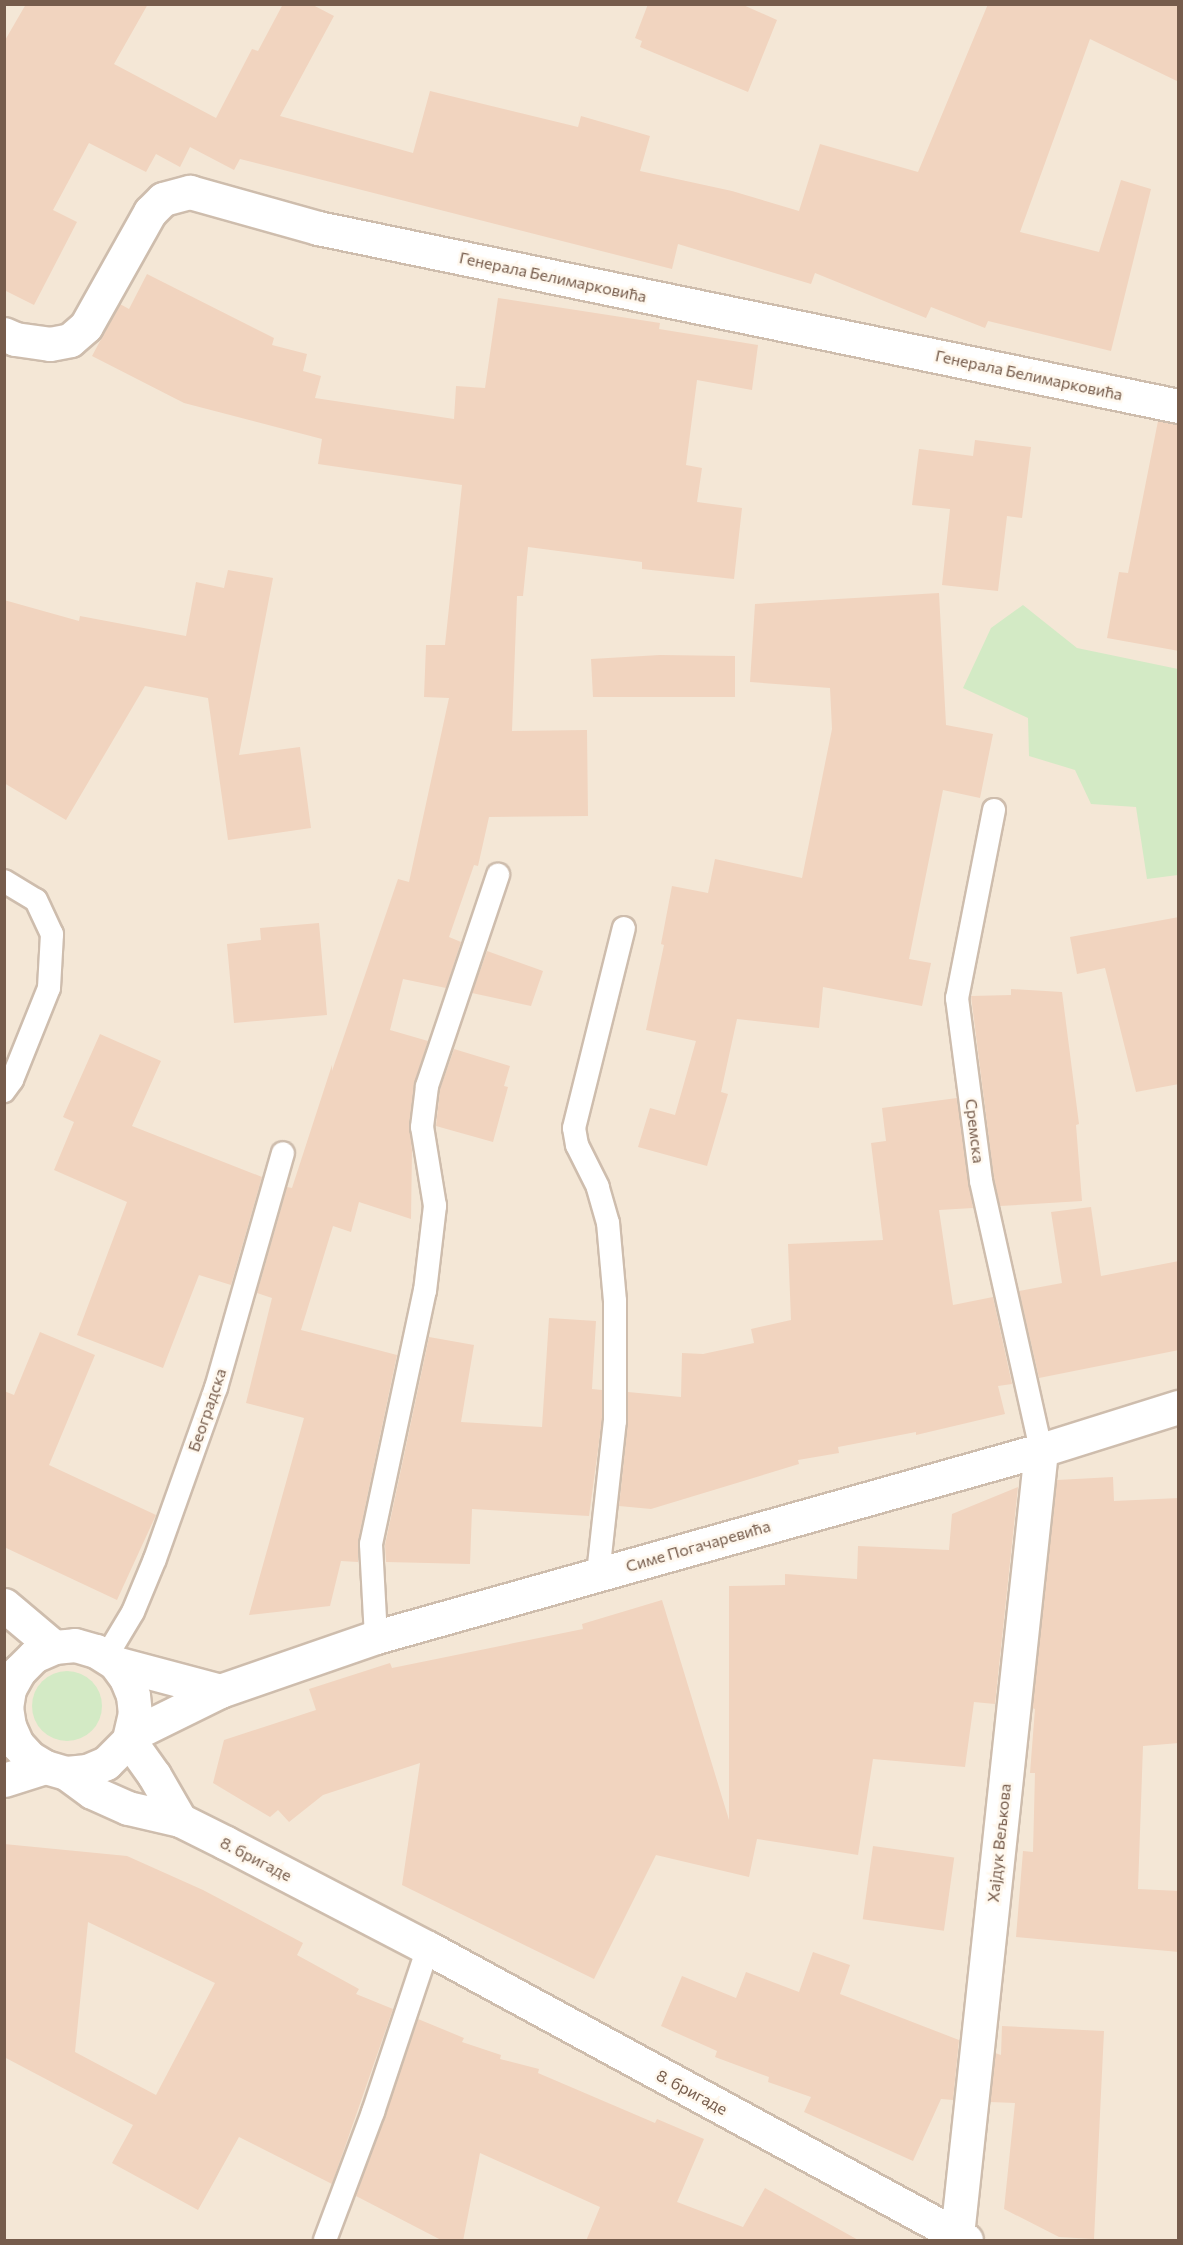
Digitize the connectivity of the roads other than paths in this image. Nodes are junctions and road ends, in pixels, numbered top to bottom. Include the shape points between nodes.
1 (4, 334) edge
2 (1179, 406) edge
3 (994, 810) dead end
4 (498, 875) dead end
5 (4, 881) edge
6 (624, 928) dead end
7 (4, 1091) edge
8 (284, 1153) dead end
9 (1179, 1407) edge
10 (1041, 1450) junction
11 (598, 1575) junction
12 (4, 1605) edge
13 (376, 1637) junction
14 (54, 1647) junction
15 (110, 1660) junction
16 (220, 1691) junction
17 (7, 1692) edge
18 (130, 1738) junction
19 (56, 1770) junction
20 (4, 1780) edge
21 (180, 1820) junction
22 (428, 1948) junction
23 (962, 2238) edge
24 (325, 2241) edge

1 - 2 street, Генерала Белимарковића via 50,344 70,340 86,326 150,212 163,199 190,192 339,232
3 - 10 lane, Сремска via 957,998 981,1180
4 - 13 lane via 428,1086 422,1127 435,1206 425,1291 371,1544
5 - 7 lane via 36,900 52,934 49,988
6 - 11 lane via 574,1128 608,1223 615,1301 615,1421
8 - 15 lane, Београдска via 216,1388 151,1570
9 - 10 street, Симе Погачаревића
10 - 11 street, Симе Погачаревића
10 - 23 street, Хајдук Вељкова
11 - 13 street, Симе Погачаревића
12 - 14 street
13 - 16 street, Симе Погачаревића
14 - 15 street via 75,1645
14 - 17 street via 34,1656
15 - 16 street
15 - 18 street via 126,1678 133,1695 135,1713
16 - 18 street, Симе Погачаревића
17 - 19 street via 9,1726 17,1744 30,1758
18 - 19 street via 106,1763 87,1771
18 - 21 street
19 - 20 street
19 - 21 street, 8. бригаде via 128,1808
21 - 22 street, 8. бригаде
22 - 23 street, 8. бригаде
22 - 24 lane

